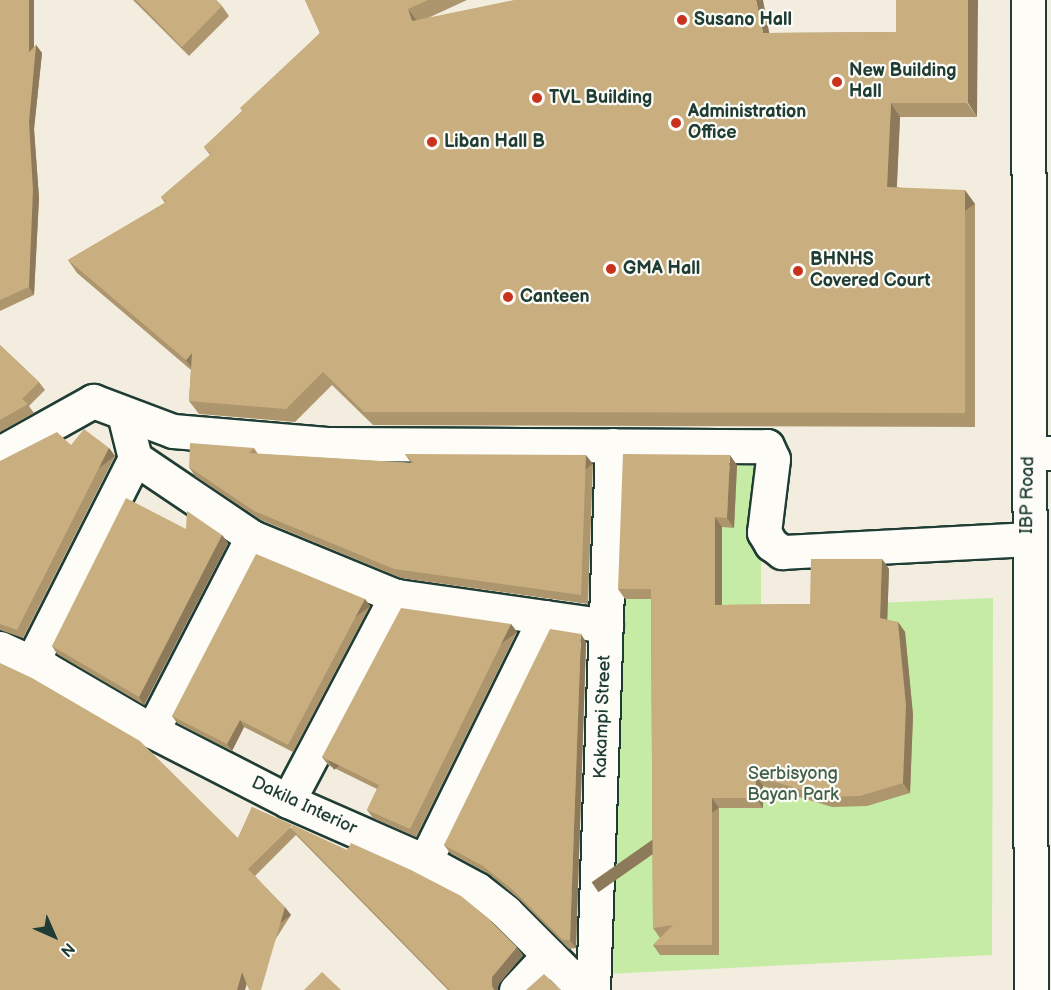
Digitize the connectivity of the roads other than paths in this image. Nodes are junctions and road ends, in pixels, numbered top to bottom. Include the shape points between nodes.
1 (1028, 0) edge
2 (124, 414) junction
3 (612, 445) junction
4 (0, 453) edge
5 (1040, 453) edge
6 (135, 458) junction
7 (252, 537) junction
8 (1028, 539) junction
9 (396, 596) junction
10 (545, 617) junction
11 (606, 626) junction
12 (0, 648) edge
13 (32, 662) junction
14 (152, 731) junction
15 (288, 801) junction
16 (425, 861) junction
17 (549, 955) junction
18 (593, 983) edge
19 (516, 990) edge
20 (1031, 990) edge

1 - 5 street, IBP Road
2 - 3 street via 173,431 329,444
2 - 4 street via 93,400
2 - 6 street
3 - 8 street via 767,446 774,459 764,532 782,552
3 - 11 street, Kakampi Street
5 - 8 street, IBP Road
6 - 7 street
6 - 13 street
7 - 9 street
7 - 14 street
8 - 20 street, IBP Road
9 - 10 street
9 - 15 street
10 - 11 street
10 - 16 street
11 - 18 street, Kakampi Street
12 - 13 street, Dakila Interior
13 - 14 street, Dakila Interior
14 - 15 street, Dakila Interior
15 - 16 street, Dakila Interior
16 - 17 street, Dakila Interior via 477,889
17 - 18 street, Dakila Interior via 570,976
17 - 19 street

